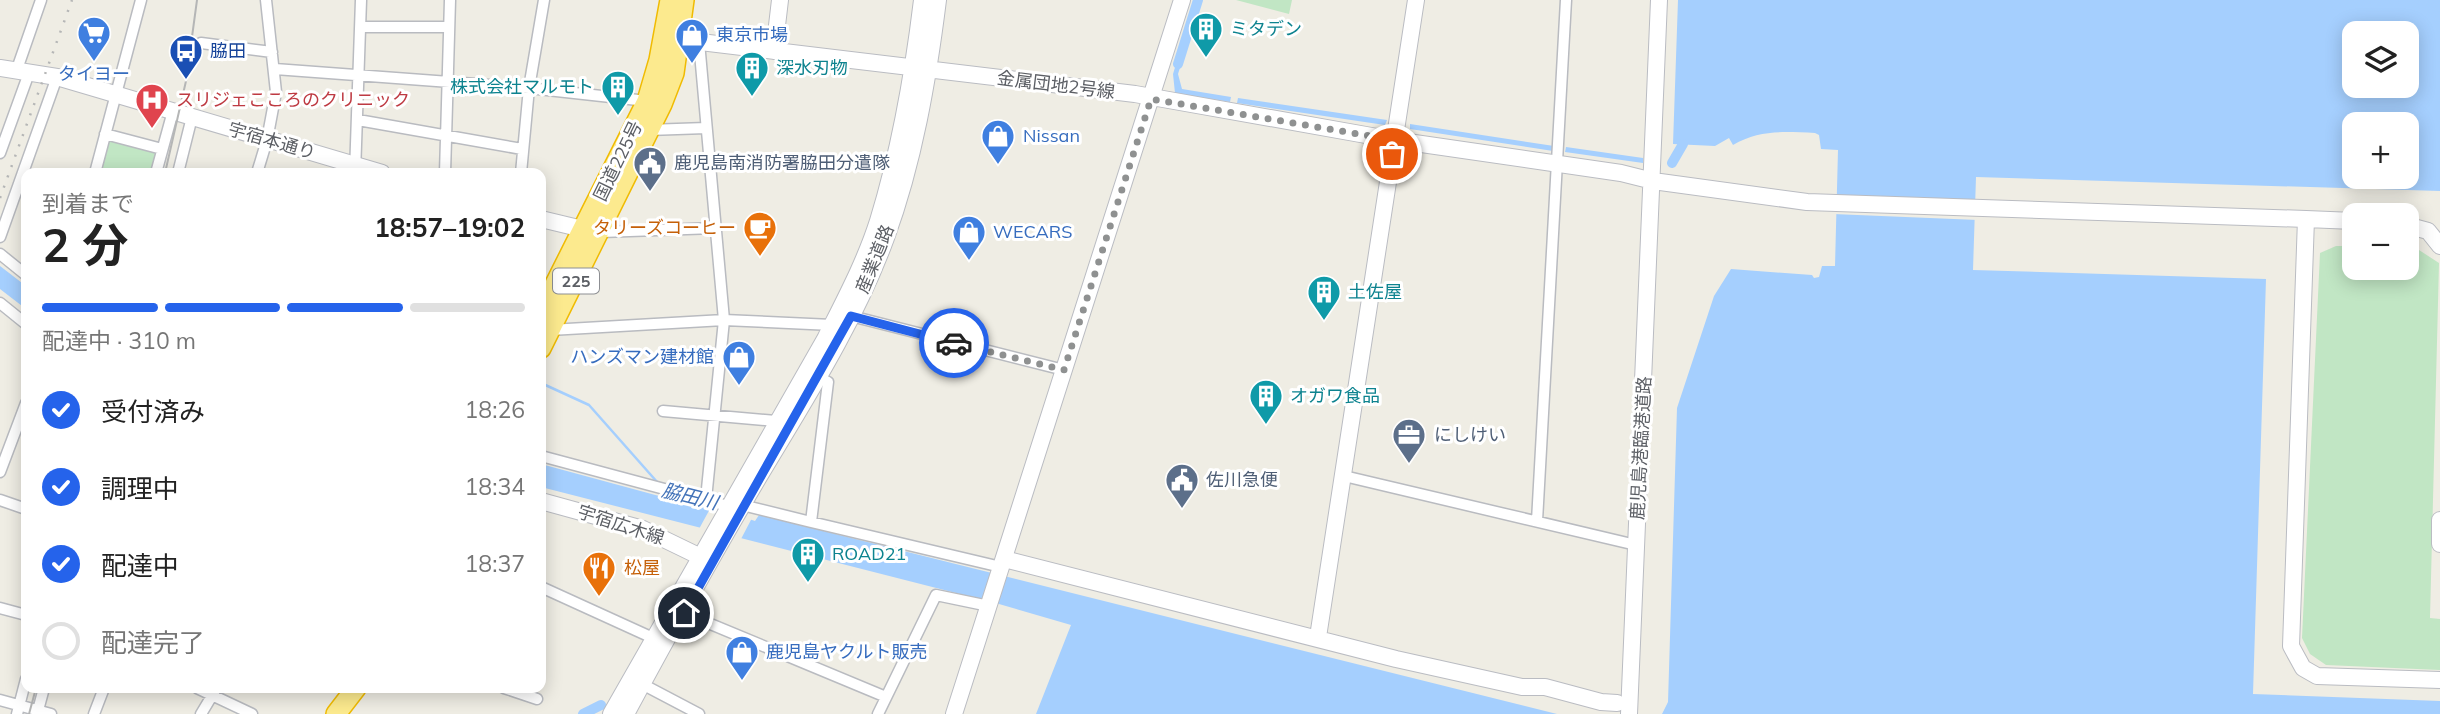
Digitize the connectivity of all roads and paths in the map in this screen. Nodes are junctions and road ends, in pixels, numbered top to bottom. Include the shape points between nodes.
1 (41, 0) edge
2 (141, 0) edge
3 (266, 0) edge
4 (361, 0) edge
5 (450, 0) edge
6 (544, 0) edge
7 (670, 0) edge
8 (684, 0) edge
9 (780, 0) edge
10 (922, 0) edge
11 (938, 0) edge
12 (1182, 0) edge
13 (1416, 0) edge
14 (1566, 0) edge
15 (1659, 0) edge
16 (361, 27) junction
17 (449, 27) junction
18 (681, 39) junction
19 (201, 43) dead end
20 (774, 51) junction
21 (272, 52) junction
22 (275, 69) junction
23 (921, 69) junction
24 (15, 71) edge
25 (360, 76) junction
26 (57, 77) junction
27 (447, 81) junction
28 (529, 88) junction
29 (115, 94) junction
30 (1151, 99) junction
31 (647, 101) junction
32 (173, 111) junction
33 (192, 117) junction
34 (358, 120) junction
35 (706, 128) junction
36 (648, 130) junction
37 (105, 134) junction
38 (446, 136) junction
39 (267, 140) junction
40 (1394, 140) junction
41 (162, 149) junction
42 (522, 149) junction
43 (0, 153) edge
44 (1558, 162) junction
45 (25, 168) edge
46 (96, 168) edge
47 (157, 168) edge
48 (179, 168) edge
49 (259, 168) edge
50 (353, 168) edge
51 (356, 168) edge
52 (445, 168) edge
53 (521, 168) edge
54 (1653, 181) junction
55 (21, 187) edge
56 (2306, 219) junction
57 (546, 220) edge
58 (2342, 220) edge
59 (715, 228) junction
60 (2419, 229) edge
61 (592, 231) junction
62 (0, 237) edge
63 (2439, 243) edge
64 (0, 254) edge
65 (21, 271) edge
66 (0, 303) edge
67 (546, 304) edge
68 (851, 316) junction
69 (21, 320) edge
70 (724, 320) junction
71 (832, 325) junction
72 (550, 330) junction
73 (546, 338) edge
74 (1064, 370) junction
75 (818, 377) junction
76 (663, 411) dead end
77 (715, 415) junction
78 (21, 416) edge
79 (776, 421) junction
80 (546, 457) edge
81 (0, 472) edge
82 (1344, 476) junction
83 (706, 499) junction
84 (0, 500) edge
85 (546, 501) edge
86 (21, 507) edge
87 (736, 508) junction
88 (2440, 520) edge
89 (1537, 521) junction
90 (811, 522) junction
91 (2440, 544) edge
92 (1636, 545) junction
93 (705, 559) junction
94 (1001, 566) junction
95 (546, 589) edge
96 (989, 604) junction
97 (0, 608) edge
98 (684, 613) junction
99 (21, 614) edge
100 (1318, 637) junction
101 (653, 638) junction
102 (2440, 680) edge
103 (642, 684) junction
104 (43, 693) edge
105 (102, 693) edge
106 (214, 693) edge
107 (218, 693) edge
108 (336, 693) edge
109 (352, 693) edge
110 (518, 693) edge
111 (886, 696) junction
112 (0, 699) edge
113 (537, 699) dead end
114 (1617, 703) dead end
115 (19, 709) edge
116 (38, 712) edge
117 (51, 714) edge
118 (94, 714) edge
119 (201, 714) edge
120 (252, 714) edge
121 (320, 714) edge
122 (336, 714) edge
123 (611, 714) edge
124 (626, 714) edge
125 (699, 714) edge
126 (878, 714) edge
127 (954, 714) edge
128 (1629, 714) edge

1 - 24 street
2 - 29 street
3 - 21 street
4 - 16 street
5 - 17 street
6 - 28 street
7 - 18 highway, 国道225号 / 225
8 - 18 highway, 国道225号 / 225
9 - 20 street
10 - 23 street, 産業道路
11 - 23 street, 産業道路
12 - 30 street
13 - 40 street
14 - 44 street
15 - 54 street, 鹿児島港臨港道路
16 - 17 street
16 - 25 street
17 - 27 street
18 - 20 street, 金属団地2号線
18 - 31 highway, 国道225号 / 225
18 - 35 street
18 - 36 highway, 国道225号 / 225 via 674,73
19 - 21 street
20 - 23 street, 金属団地2号線
21 - 22 street
22 - 25 street
22 - 39 street via 276,92
23 - 30 street, 金属団地2号線
23 - 68 street, 産業道路 via 887,235
23 - 71 street, 産業道路 via 877,224
24 - 26 street, 宇宿本通り
24 - 43 street
25 - 27 street
25 - 34 street
26 - 29 street, 宇宿本通り
26 - 45 street
27 - 28 street
27 - 38 street
28 - 31 street
28 - 42 street
29 - 32 street, 宇宿本通り
29 - 37 street
30 - 40 street, 金属団地2号線
30 - 74 street
31 - 61 highway, 国道225号 / 225
32 - 33 street, 宇宿本通り
32 - 41 street
33 - 39 street, 宇宿本通り
33 - 48 street
34 - 38 street
34 - 51 street
35 - 36 street
35 - 59 street
36 - 61 highway, 国道225号 / 225
37 - 41 street
37 - 46 street
38 - 42 street
38 - 52 street
39 - 49 street
39 - 50 street, 宇宿本通り
40 - 44 street, 金属団地2号線
40 - 82 street
41 - 47 street
42 - 53 street
44 - 54 street, 金属団地2号線
44 - 89 street
54 - 56 street, 金属団地2号線 via 1818,202
54 - 92 street, 鹿児島港臨港道路
55 - 62 street
56 - 58 street, 金属団地2号線
56 - 102 street via 2291,646 2303,668 2317,676
57 - 61 street
59 - 61 street
59 - 70 street
60 - 63 street
61 - 67 highway, 国道225号 / 225
61 - 72 highway, 国道225号 / 225
64 - 65 street
66 - 69 street
68 - 74 street
68 - 75 street, 産業道路
70 - 71 street
70 - 72 street
70 - 77 street
71 - 79 street, 産業道路
72 - 73 highway, 国道225号 / 225
74 - 94 street
75 - 87 street, 産業道路
75 - 90 street via 828,382
76 - 77 street
77 - 79 street
77 - 83 street
78 - 81 street
79 - 87 street, 産業道路
80 - 83 street
82 - 89 street
82 - 100 street
83 - 87 street
84 - 86 street
85 - 93 street, 宇宿広木線 via 643,529
87 - 90 street
87 - 93 street, 産業道路
88 - 91 street
89 - 92 street
90 - 94 street
92 - 128 street, 鹿児島港臨港道路
93 - 98 street, 産業道路
93 - 101 street, 産業道路
94 - 96 street
94 - 100 street
95 - 101 street
96 - 111 street via 936,595
96 - 127 street
97 - 99 street
98 - 103 street, 産業道路
98 - 111 street
100 - 114 street via 1522,687 1545,687
101 - 123 street, 産業道路
103 - 124 street, 産業道路
103 - 125 street
104 - 116 street
105 - 118 street
106 - 119 street
107 - 120 street
108 - 121 highway
109 - 122 highway
110 - 113 street
111 - 126 street
112 - 115 street
115 - 116 street
116 - 117 street

